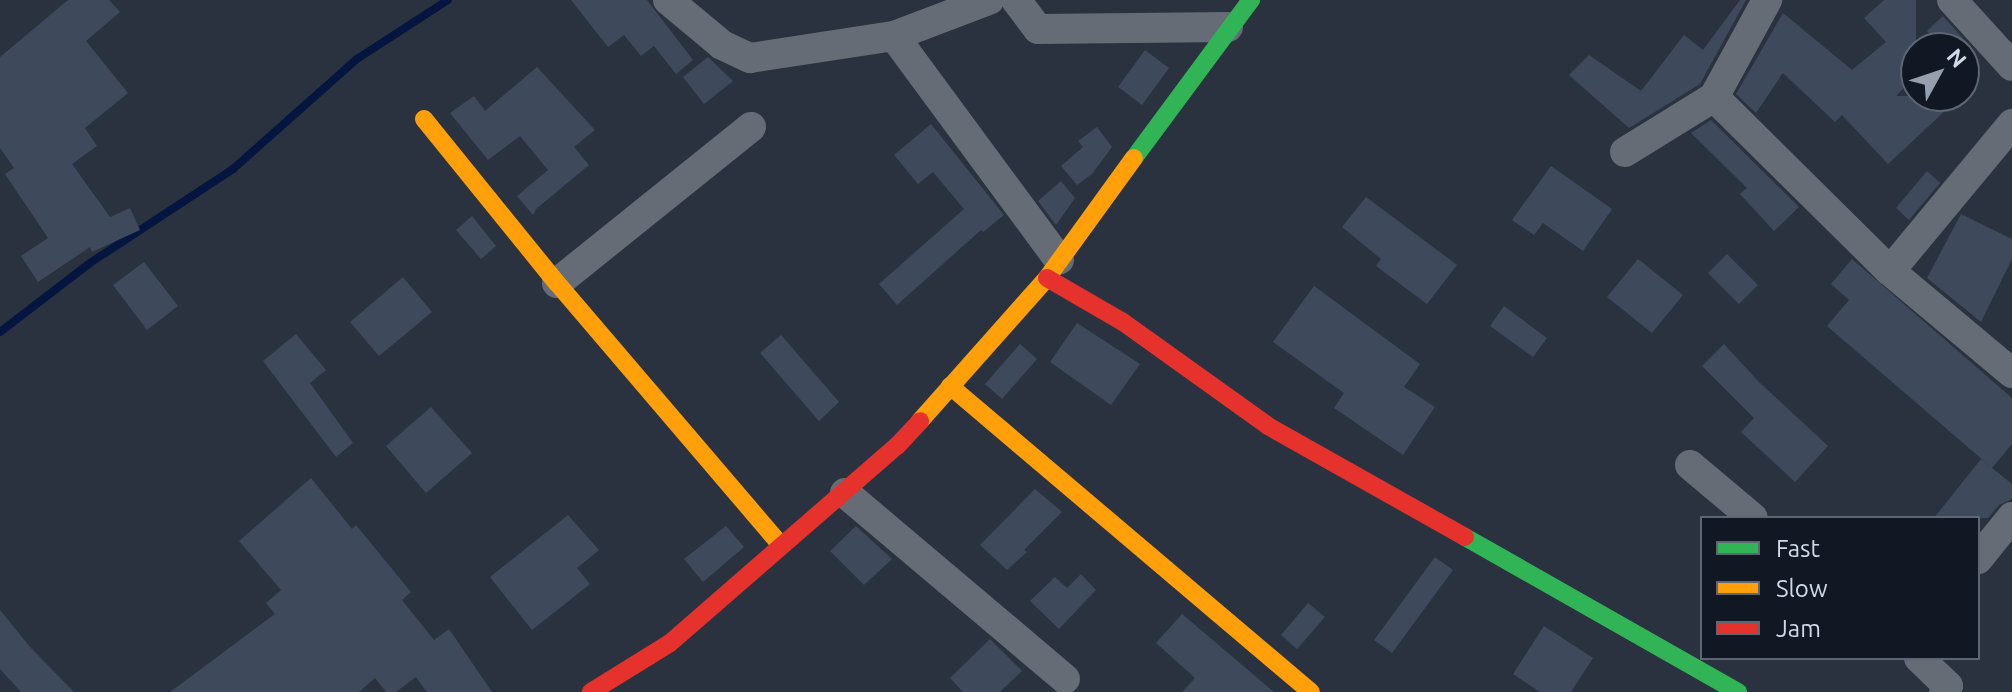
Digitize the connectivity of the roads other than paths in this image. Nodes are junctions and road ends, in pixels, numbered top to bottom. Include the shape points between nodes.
1 (668, 0) edge
2 (989, 0) edge
3 (1016, 0) edge
4 (1251, 0) edge
5 (1767, 0) edge
6 (1952, 0) edge
7 (1228, 27) junction
8 (894, 36) junction
9 (2012, 66) edge
10 (1714, 97) junction
11 (424, 119) dead end
12 (2012, 124) edge
13 (751, 127) dead end
14 (1625, 152) dead end
15 (1053, 269) junction
16 (1890, 271) junction
17 (557, 283) junction
18 (2012, 373) edge
19 (950, 386) junction
20 (1690, 465) dead end
21 (845, 493) junction
22 (1751, 516) edge
23 (2012, 517) edge
24 (781, 545) junction
25 (1980, 557) edge
26 (1921, 660) edge
27 (1065, 679) dead end
28 (591, 692) edge
29 (1311, 692) edge
30 (1738, 692) edge
31 (1944, 692) edge

1 - 8 street via 722,45 750,58
2 - 8 street
3 - 7 street via 1038,29
4 - 7 street
5 - 10 street
6 - 9 street
7 - 15 street
8 - 15 street
10 - 14 street
10 - 16 street
11 - 17 street
12 - 16 street
13 - 17 street
15 - 19 street
15 - 30 street via 1268,426
16 - 18 street
17 - 24 street
19 - 21 street via 897,446
19 - 29 street
20 - 22 street
21 - 24 street
21 - 27 street
23 - 25 street
24 - 28 street via 670,643
26 - 31 street via 1948,686

